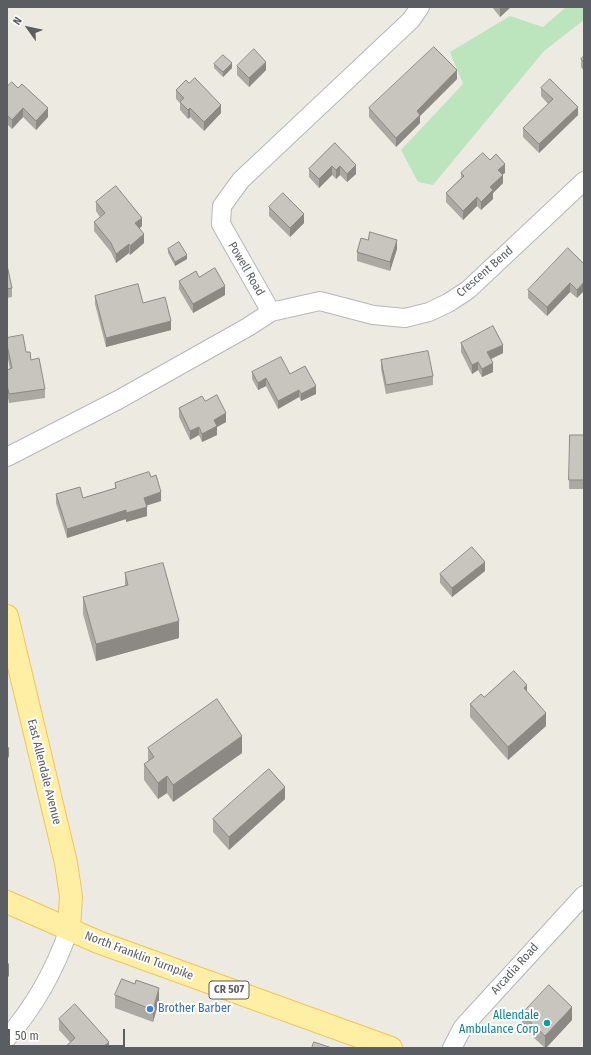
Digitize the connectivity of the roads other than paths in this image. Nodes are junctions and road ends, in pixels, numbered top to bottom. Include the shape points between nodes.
1 (420, 7) edge
2 (584, 181) edge
3 (271, 312) junction
4 (7, 457) edge
5 (7, 616) edge
6 (584, 895) edge
7 (7, 902) edge
8 (69, 929) junction
9 (7, 1038) edge
10 (391, 1048) edge
11 (452, 1048) edge

1 - 3 street, Powell Road via 411,20 241,180 222,206 221,224
2 - 3 street, Crescent Bend via 468,290 429,312 405,318 373,315 320,301
3 - 4 street via 118,400
5 - 8 main road, East Allendale Avenue via 66,863 72,896
6 - 11 street, Arcadia Road via 463,1027
7 - 8 main road, CR 507
8 - 9 street via 48,979 20,1024
8 - 10 main road, North Franklin Turnpike / CR 507 via 98,942

